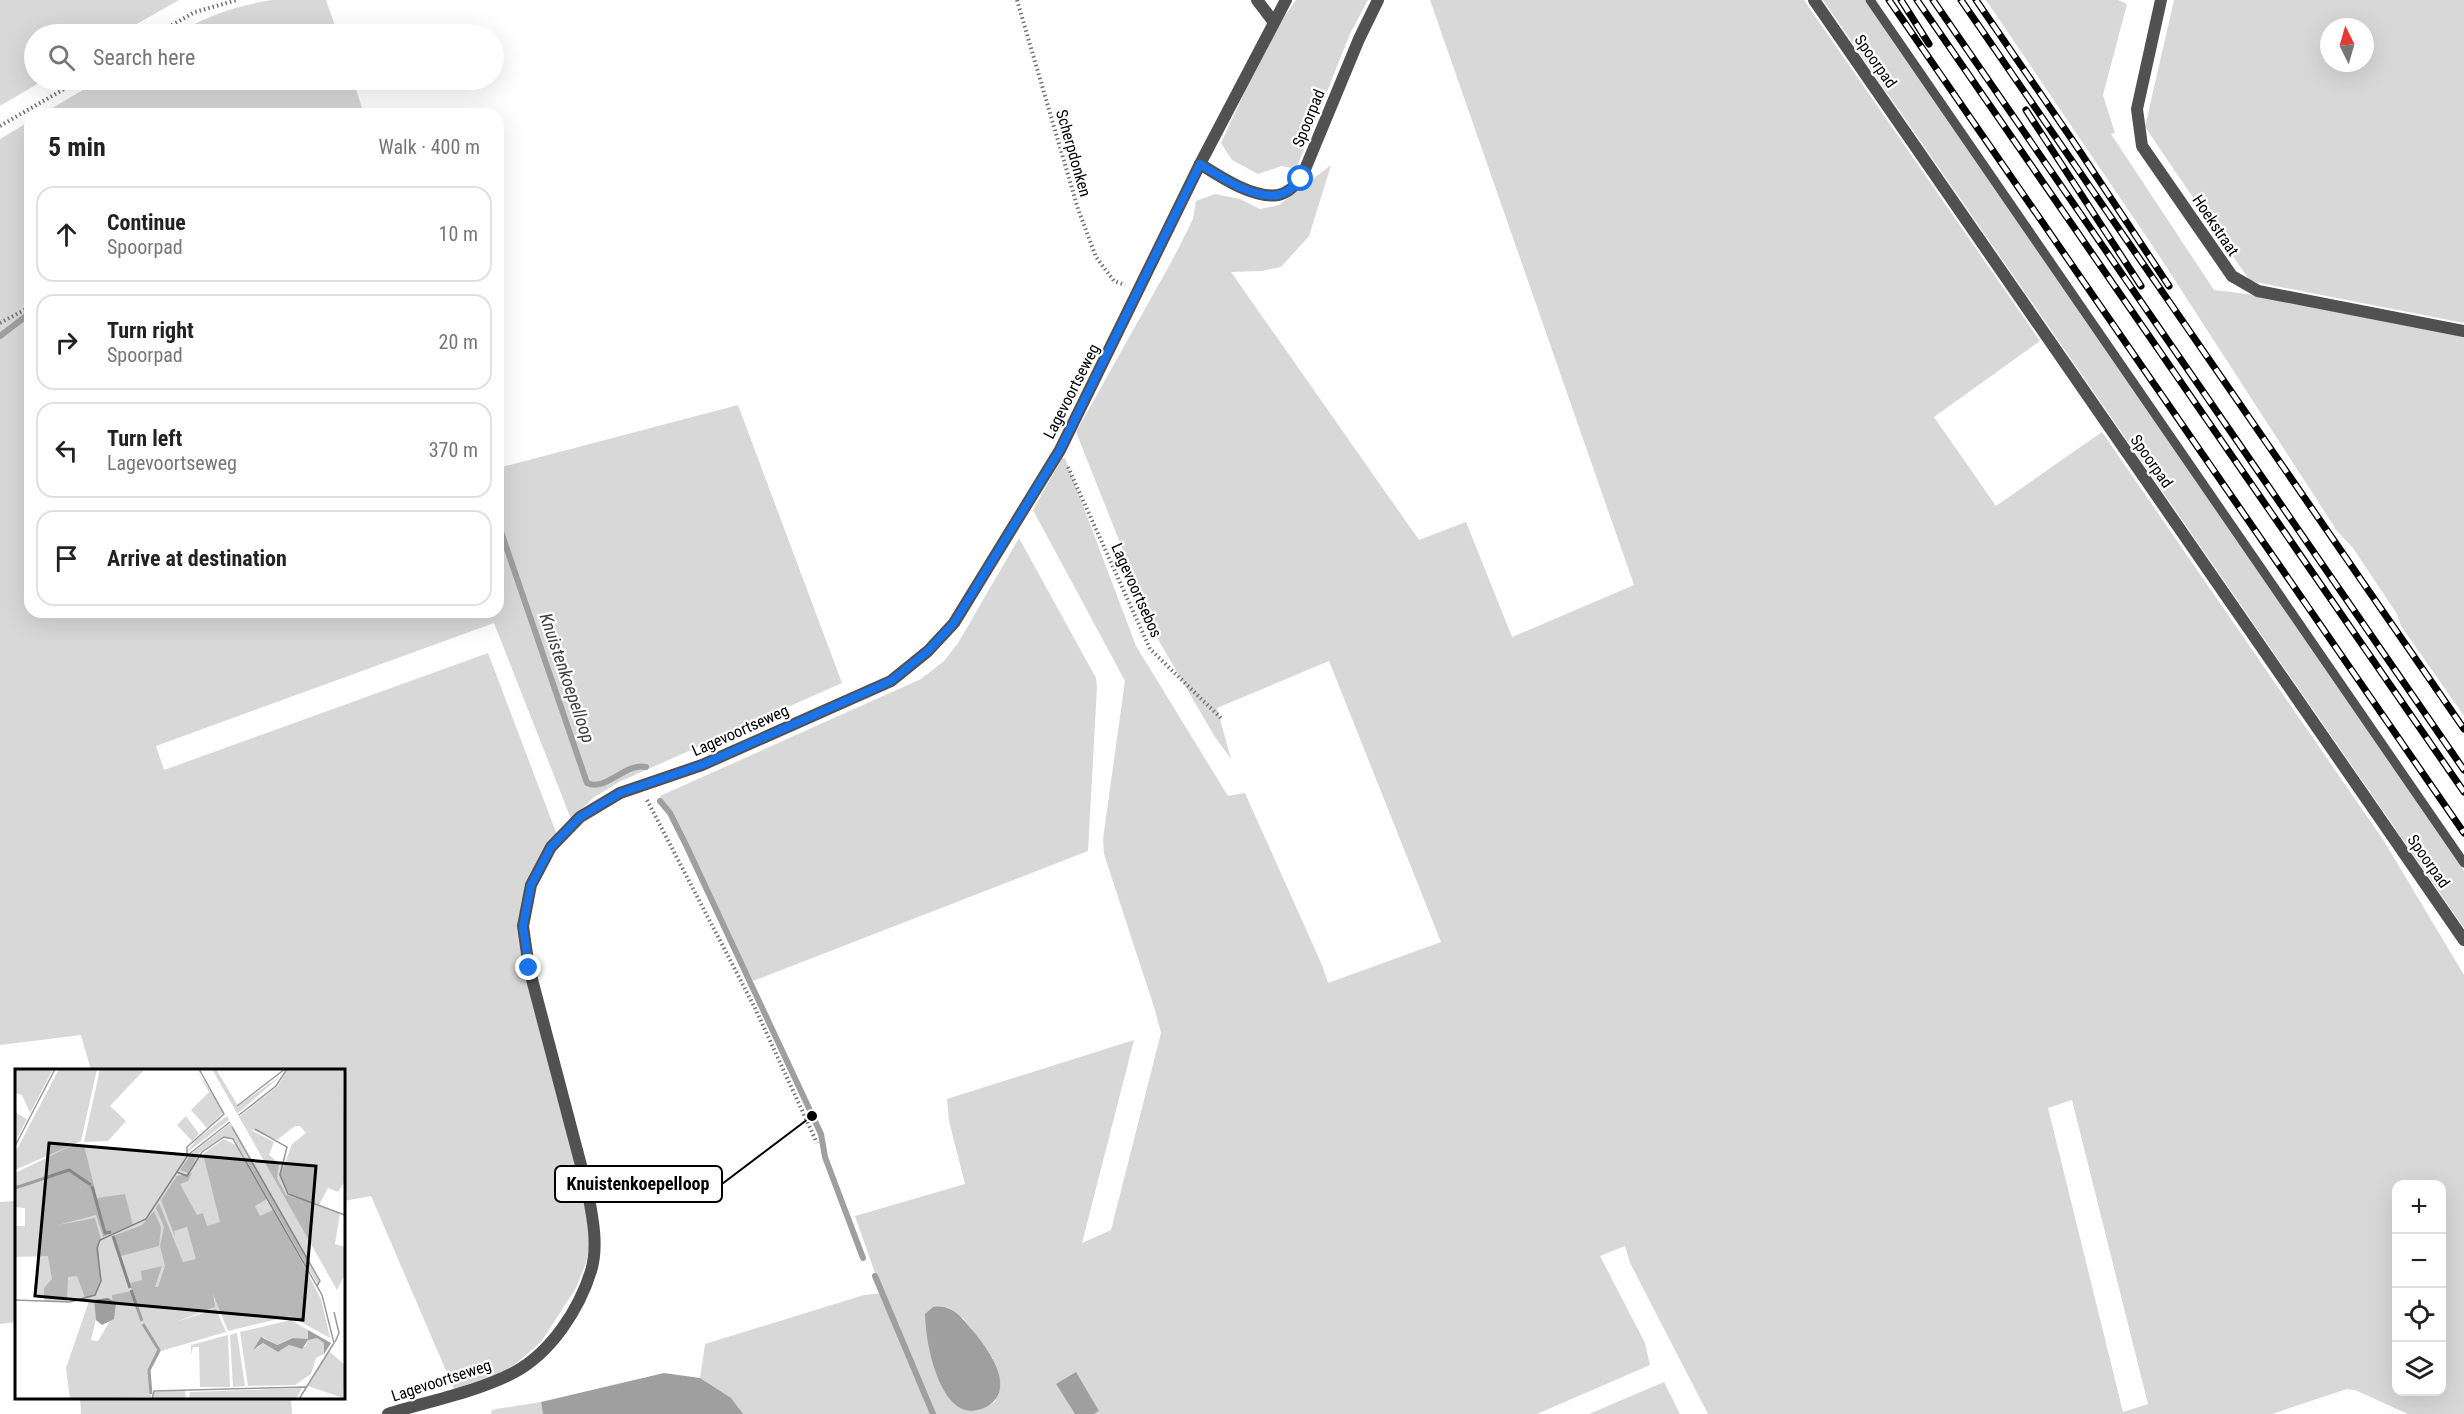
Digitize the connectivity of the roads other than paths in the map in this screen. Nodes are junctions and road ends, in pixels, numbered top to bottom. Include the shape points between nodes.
1 (1257, 0) edge
2 (1286, 0) edge
3 (1378, 0) edge
4 (1814, 0) edge
5 (1870, 0) edge
6 (2161, 0) edge
7 (1273, 21) junction
8 (1200, 164) junction
9 (2464, 331) edge
10 (2464, 863) edge
11 (2464, 940) edge
12 (388, 1414) edge

1 - 7 street
2 - 7 street, Lagevoortseweg
3 - 8 street, Spoorpad via 1301,179 1290,190 1263,195 1227,182
4 - 11 street, Spoorpad
5 - 10 lane
6 - 9 street, Hoekstraat via 2137,109 2142,146 2232,276 2258,291
7 - 8 street, Lagevoortseweg
8 - 12 street, Lagevoortseweg via 1060,450 954,623 928,651 891,681 702,765 620,793 580,817 551,847 531,885 523,926 529,968 587,1188 594,1225 591,1269 570,1317 543,1351 517,1371

